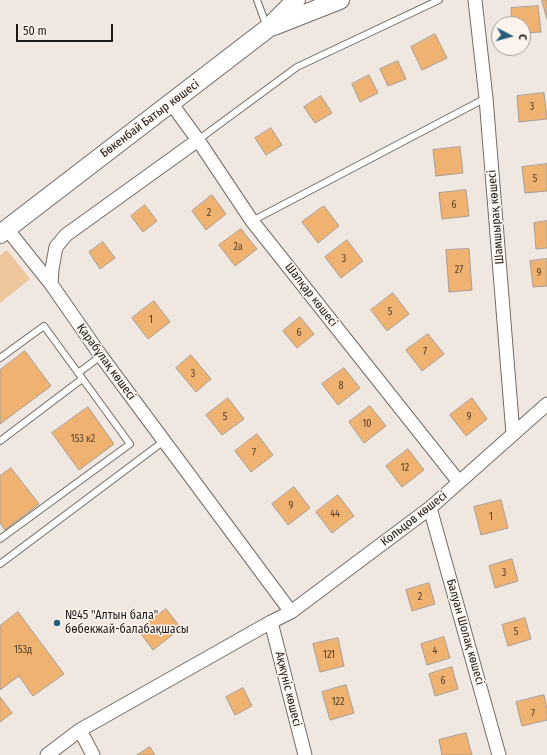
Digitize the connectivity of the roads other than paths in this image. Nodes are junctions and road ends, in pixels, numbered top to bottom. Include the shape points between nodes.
1 (256, 0) edge
2 (296, 0) edge
3 (340, 0) edge
4 (439, 0) edge
5 (475, 0) edge
6 (267, 29) junction
7 (486, 98) junction
8 (171, 103) junction
9 (198, 140) junction
10 (252, 221) junction
11 (3, 231) edge
12 (51, 284) junction
13 (101, 356) junction
14 (0, 358) edge
15 (78, 373) junction
16 (82, 379) junction
17 (547, 404) edge
18 (513, 434) junction
19 (0, 441) edge
20 (164, 441) junction
21 (459, 482) junction
22 (430, 508) junction
23 (0, 539) edge
24 (0, 564) edge
25 (291, 612) junction
26 (272, 622) junction
27 (80, 730) junction
28 (47, 755) edge
29 (93, 755) edge
30 (305, 755) edge
31 (499, 755) edge

1 - 6 lane
2 - 6 main road, Бөкенбай Батыр көшесі
3 - 6 main road
4 - 9 lane via 297,67
5 - 7 street, Шамшырақ көшесі
6 - 8 main road, Бөкенбай Батыр көшесі
7 - 10 lane
7 - 18 street, Шамшырақ көшесі
8 - 9 street, Шалқар көшесі
8 - 11 main road, Бөкенбай Батыр көшесі
9 - 10 street, Шалқар көшесі
9 - 12 street via 66,235 56,247
10 - 21 street, Шалқар көшесі
11 - 12 street, Қарабұлақ көшесі
12 - 13 street, Қарабұлақ көшесі
13 - 15 lane
13 - 20 street, Қарабұлақ көшесі
14 - 15 lane via 44,326
15 - 16 lane
16 - 19 lane
16 - 23 lane via 130,444
17 - 18 street, Кольцов көшесі
18 - 21 street, Кольцов көшесі
20 - 24 lane
20 - 25 street, Қарабұлақ көшесі
21 - 22 street, Кольцов көшесі
22 - 25 street, Кольцов көшесі
22 - 31 street, Балуан Шолақ көшесі
25 - 26 street, Кольцов көшесі
26 - 27 street, Кольцов көшесі
26 - 30 street, Ақжүніс көшесі
27 - 28 street, Кольцов көшесі
27 - 29 street

